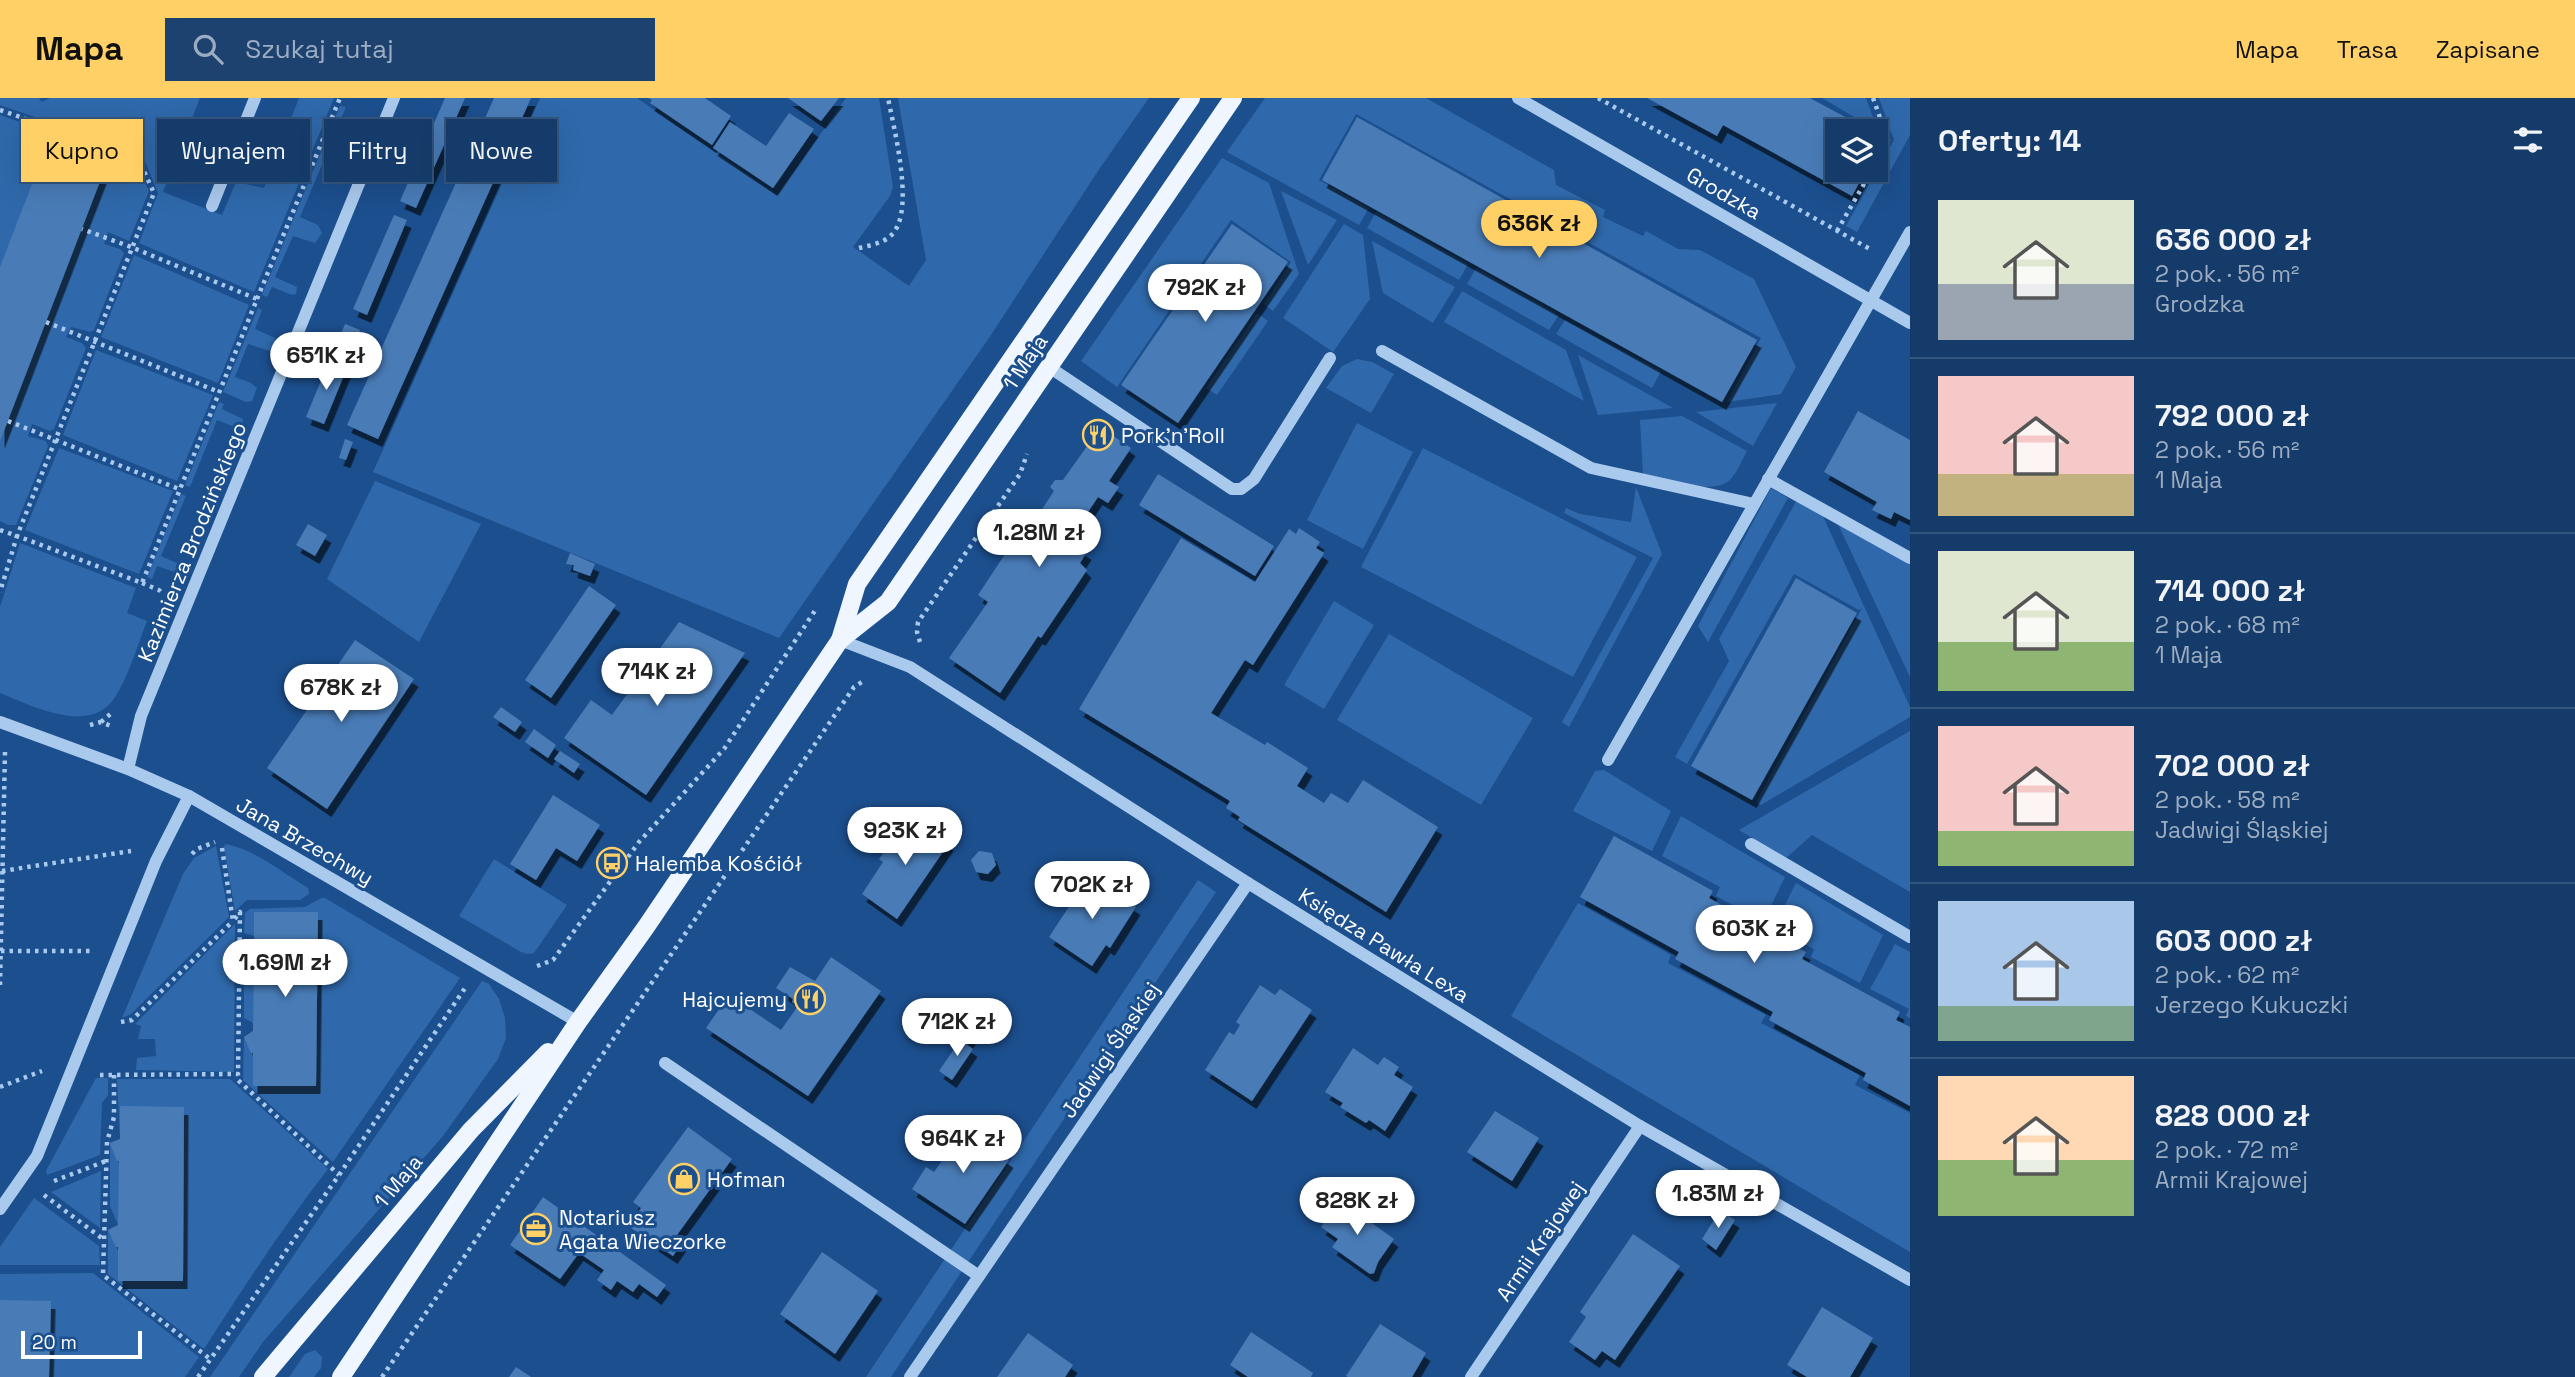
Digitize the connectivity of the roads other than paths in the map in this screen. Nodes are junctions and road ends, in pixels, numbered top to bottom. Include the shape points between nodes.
1 (255, 98) edge
2 (394, 98) edge
3 (1191, 98) edge
4 (1233, 98) edge
5 (1518, 98) edge
6 (212, 206) dead end
7 (1910, 232) edge
8 (1871, 301) junction
9 (1910, 323) edge
10 (1381, 351) dead end
11 (1330, 358) dead end
12 (1049, 367) junction
13 (1768, 479) junction
14 (1754, 504) junction
15 (1910, 558) edge
16 (840, 640) junction
17 (0, 722) edge
18 (1608, 760) dead end
19 (128, 769) junction
20 (189, 796) junction
21 (1751, 844) dead end
22 (1248, 883) junction
23 (1910, 937) edge
24 (578, 1022) junction
25 (665, 1063) dead end
26 (1640, 1126) junction
27 (0, 1209) edge
28 (979, 1276) junction
29 (1910, 1280) edge
30 (263, 1377) edge
31 (341, 1377) edge
32 (910, 1377) edge
33 (1471, 1377) edge

1 - 6 street
2 - 19 street, Kazimierza Brodzińskiego via 141,716
3 - 16 main road, 1 Maja via 857,584
4 - 12 main road, 1 Maja
5 - 8 street, Grodzka
7 - 8 street
8 - 9 street, Grodzka
8 - 13 street
10 - 14 street via 1591,468
11 - 12 street via 1254,479 1241,489 1232,489
12 - 16 main road, 1 Maja via 888,602
13 - 14 street
13 - 15 street
14 - 18 street
16 - 22 street, Księdza Pawła Lexa via 910,667
16 - 24 main road, 1 Maja
17 - 19 street, Jana Brzechwy
19 - 20 street, Jana Brzechwy
20 - 24 street, Jana Brzechwy
20 - 27 street via 156,861 37,1156
21 - 23 street
22 - 26 street, Księdza Pawła Lexa
22 - 28 street, Jadwigi Śląskiej
24 - 30 main road, 1 Maja via 471,1130
24 - 31 main road, 1 Maja
25 - 28 street
26 - 29 street, Księdza Pawła Lexa
26 - 33 street, Armii Krajowej
28 - 32 street, Jadwigi Śląskiej

